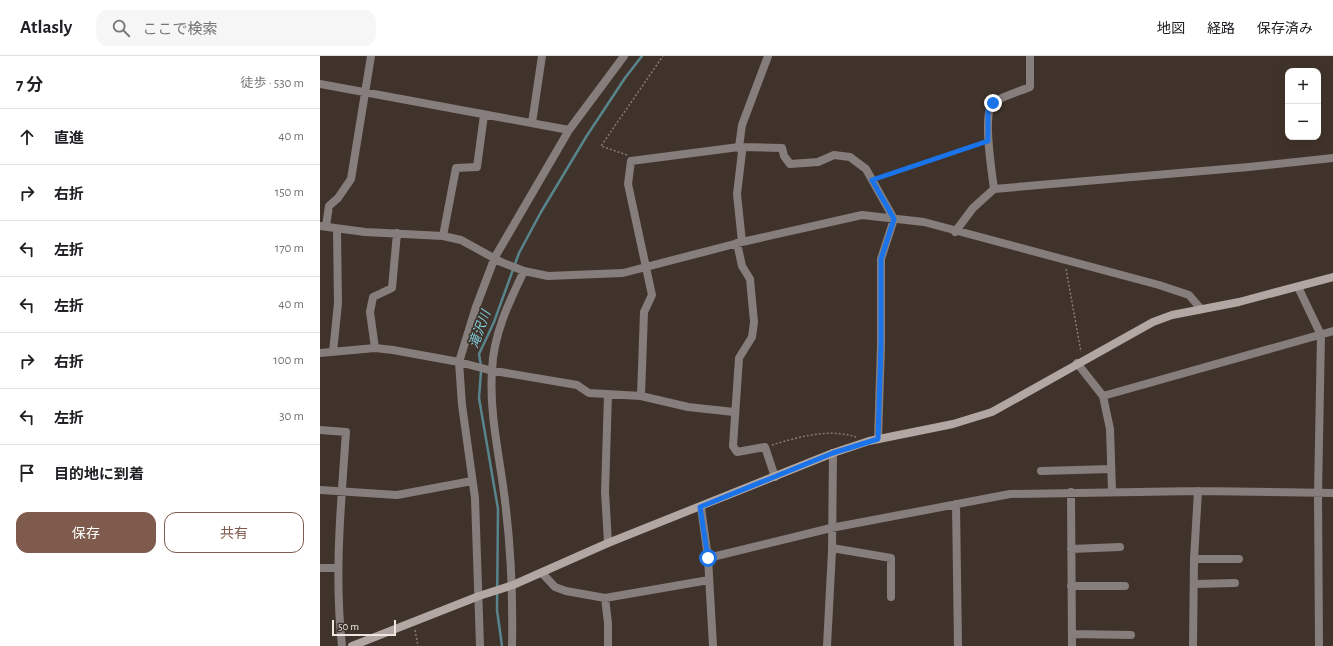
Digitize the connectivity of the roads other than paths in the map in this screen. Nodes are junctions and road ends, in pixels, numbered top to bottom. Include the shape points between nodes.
1 (371, 56) edge
2 (542, 56) edge
3 (624, 56) edge
4 (768, 56) edge
5 (1030, 56) edge
6 (320, 84) edge
7 (365, 92) junction
8 (484, 115) junction
9 (532, 123) junction
10 (569, 130) junction
11 (739, 147) junction
12 (1333, 158) edge
13 (994, 189) junction
14 (894, 219) junction
15 (323, 226) edge
16 (337, 229) junction
17 (955, 232) junction
18 (397, 233) junction
19 (443, 236) junction
20 (740, 243) junction
21 (498, 259) junction
22 (646, 267) junction
23 (522, 270) junction
24 (1333, 277) edge
25 (1298, 287) junction
26 (1201, 309) junction
27 (1333, 331) edge
28 (1321, 335) junction
29 (375, 348) junction
30 (320, 352) edge
31 (333, 352) junction
32 (459, 362) junction
33 (1080, 362) junction
34 (490, 370) junction
35 (608, 394) junction
36 (641, 396) junction
37 (1103, 396) junction
38 (734, 412) junction
39 (320, 430) edge
40 (874, 440) junction
41 (833, 453) junction
42 (1111, 470) junction
43 (1041, 471) dead end
44 (775, 477) junction
45 (472, 481) junction
46 (320, 490) edge
47 (1112, 491) junction
48 (1198, 491) junction
49 (341, 492) junction
50 (1071, 492) junction
51 (1333, 493) edge
52 (1318, 494) junction
53 (956, 504) junction
54 (700, 507) junction
55 (831, 528) junction
56 (608, 543) junction
57 (1120, 547) dead end
58 (832, 548) junction
59 (1071, 549) junction
60 (708, 558) junction
61 (1194, 559) junction
62 (1240, 559) dead end
63 (320, 568) edge
64 (337, 568) junction
65 (542, 573) junction
66 (709, 580) junction
67 (1235, 583) dead end
68 (1194, 584) junction
69 (513, 585) junction
70 (1071, 586) junction
71 (1125, 586) dead end
72 (479, 596) junction
73 (891, 596) dead end
74 (605, 598) junction
75 (1072, 634) junction
76 (1131, 635) dead end
77 (342, 646) edge
78 (352, 646) edge
79 (480, 646) edge
80 (512, 646) edge
81 (608, 646) edge
82 (713, 646) edge
83 (827, 646) edge
84 (958, 646) edge
85 (1072, 646) edge
86 (1193, 646) edge
87 (1319, 646) edge

1 - 7 street
2 - 9 street
3 - 10 street
4 - 11 street via 742,125
5 - 13 street via 1030,87 993,103 988,110 988,141
6 - 7 street
7 - 8 street
7 - 15 street via 351,179 329,206
8 - 9 street
8 - 19 street via 477,167 456,168
9 - 10 street
10 - 21 street
11 - 14 street via 782,148 790,164 818,162 834,155 850,157 866,169
11 - 20 street via 742,152 737,194
11 - 22 street via 631,161 628,184
12 - 13 street
13 - 17 street via 973,208
14 - 17 street via 924,222
14 - 20 street via 862,215
14 - 40 street via 881,259 881,345
15 - 16 street
16 - 18 street
16 - 31 street via 338,303
17 - 26 street via 1159,285 1189,295
18 - 19 street
18 - 29 street via 392,288 373,297 370,312
19 - 21 street via 461,240
20 - 22 street
20 - 38 street via 742,266 750,279 754,322 752,337 739,358
21 - 23 street
21 - 32 street via 476,307
22 - 23 street via 623,273 548,276
22 - 36 street via 652,294 644,312
23 - 34 street via 500,328
24 - 25 street
25 - 26 street
25 - 28 street
26 - 33 street via 1153,322
27 - 28 street
28 - 37 street
28 - 52 street
29 - 31 street
29 - 32 street
30 - 31 street
32 - 34 street
32 - 45 street
33 - 37 street
33 - 40 street via 992,412 953,424
34 - 35 street via 577,385 589,393
34 - 69 street
35 - 36 street
35 - 56 street
36 - 38 street via 688,407
37 - 42 street via 1110,429
38 - 44 street via 733,446 737,452 765,447
39 - 49 street via 346,432
40 - 41 street
41 - 44 street
41 - 55 street
42 - 43 street
42 - 47 street
44 - 54 street
45 - 49 street via 397,495
45 - 72 street
46 - 49 street
47 - 48 street
47 - 50 street
48 - 52 street
48 - 61 street
49 - 64 street
50 - 53 street via 1010,494
50 - 59 street
51 - 52 street
52 - 87 street
53 - 55 street
53 - 84 street
54 - 56 street
54 - 60 street
55 - 58 street
55 - 60 street
56 - 65 street
57 - 59 street
58 - 73 street via 891,558
58 - 83 street
59 - 70 street
60 - 66 street
61 - 62 street
61 - 68 street
63 - 64 street
64 - 77 street
65 - 69 street
65 - 74 street via 555,587
66 - 74 street
66 - 82 street
67 - 68 street
68 - 86 street
69 - 72 street
69 - 80 street
70 - 71 street
70 - 75 street
72 - 78 street
72 - 79 street
74 - 81 street
75 - 76 street
75 - 85 street

